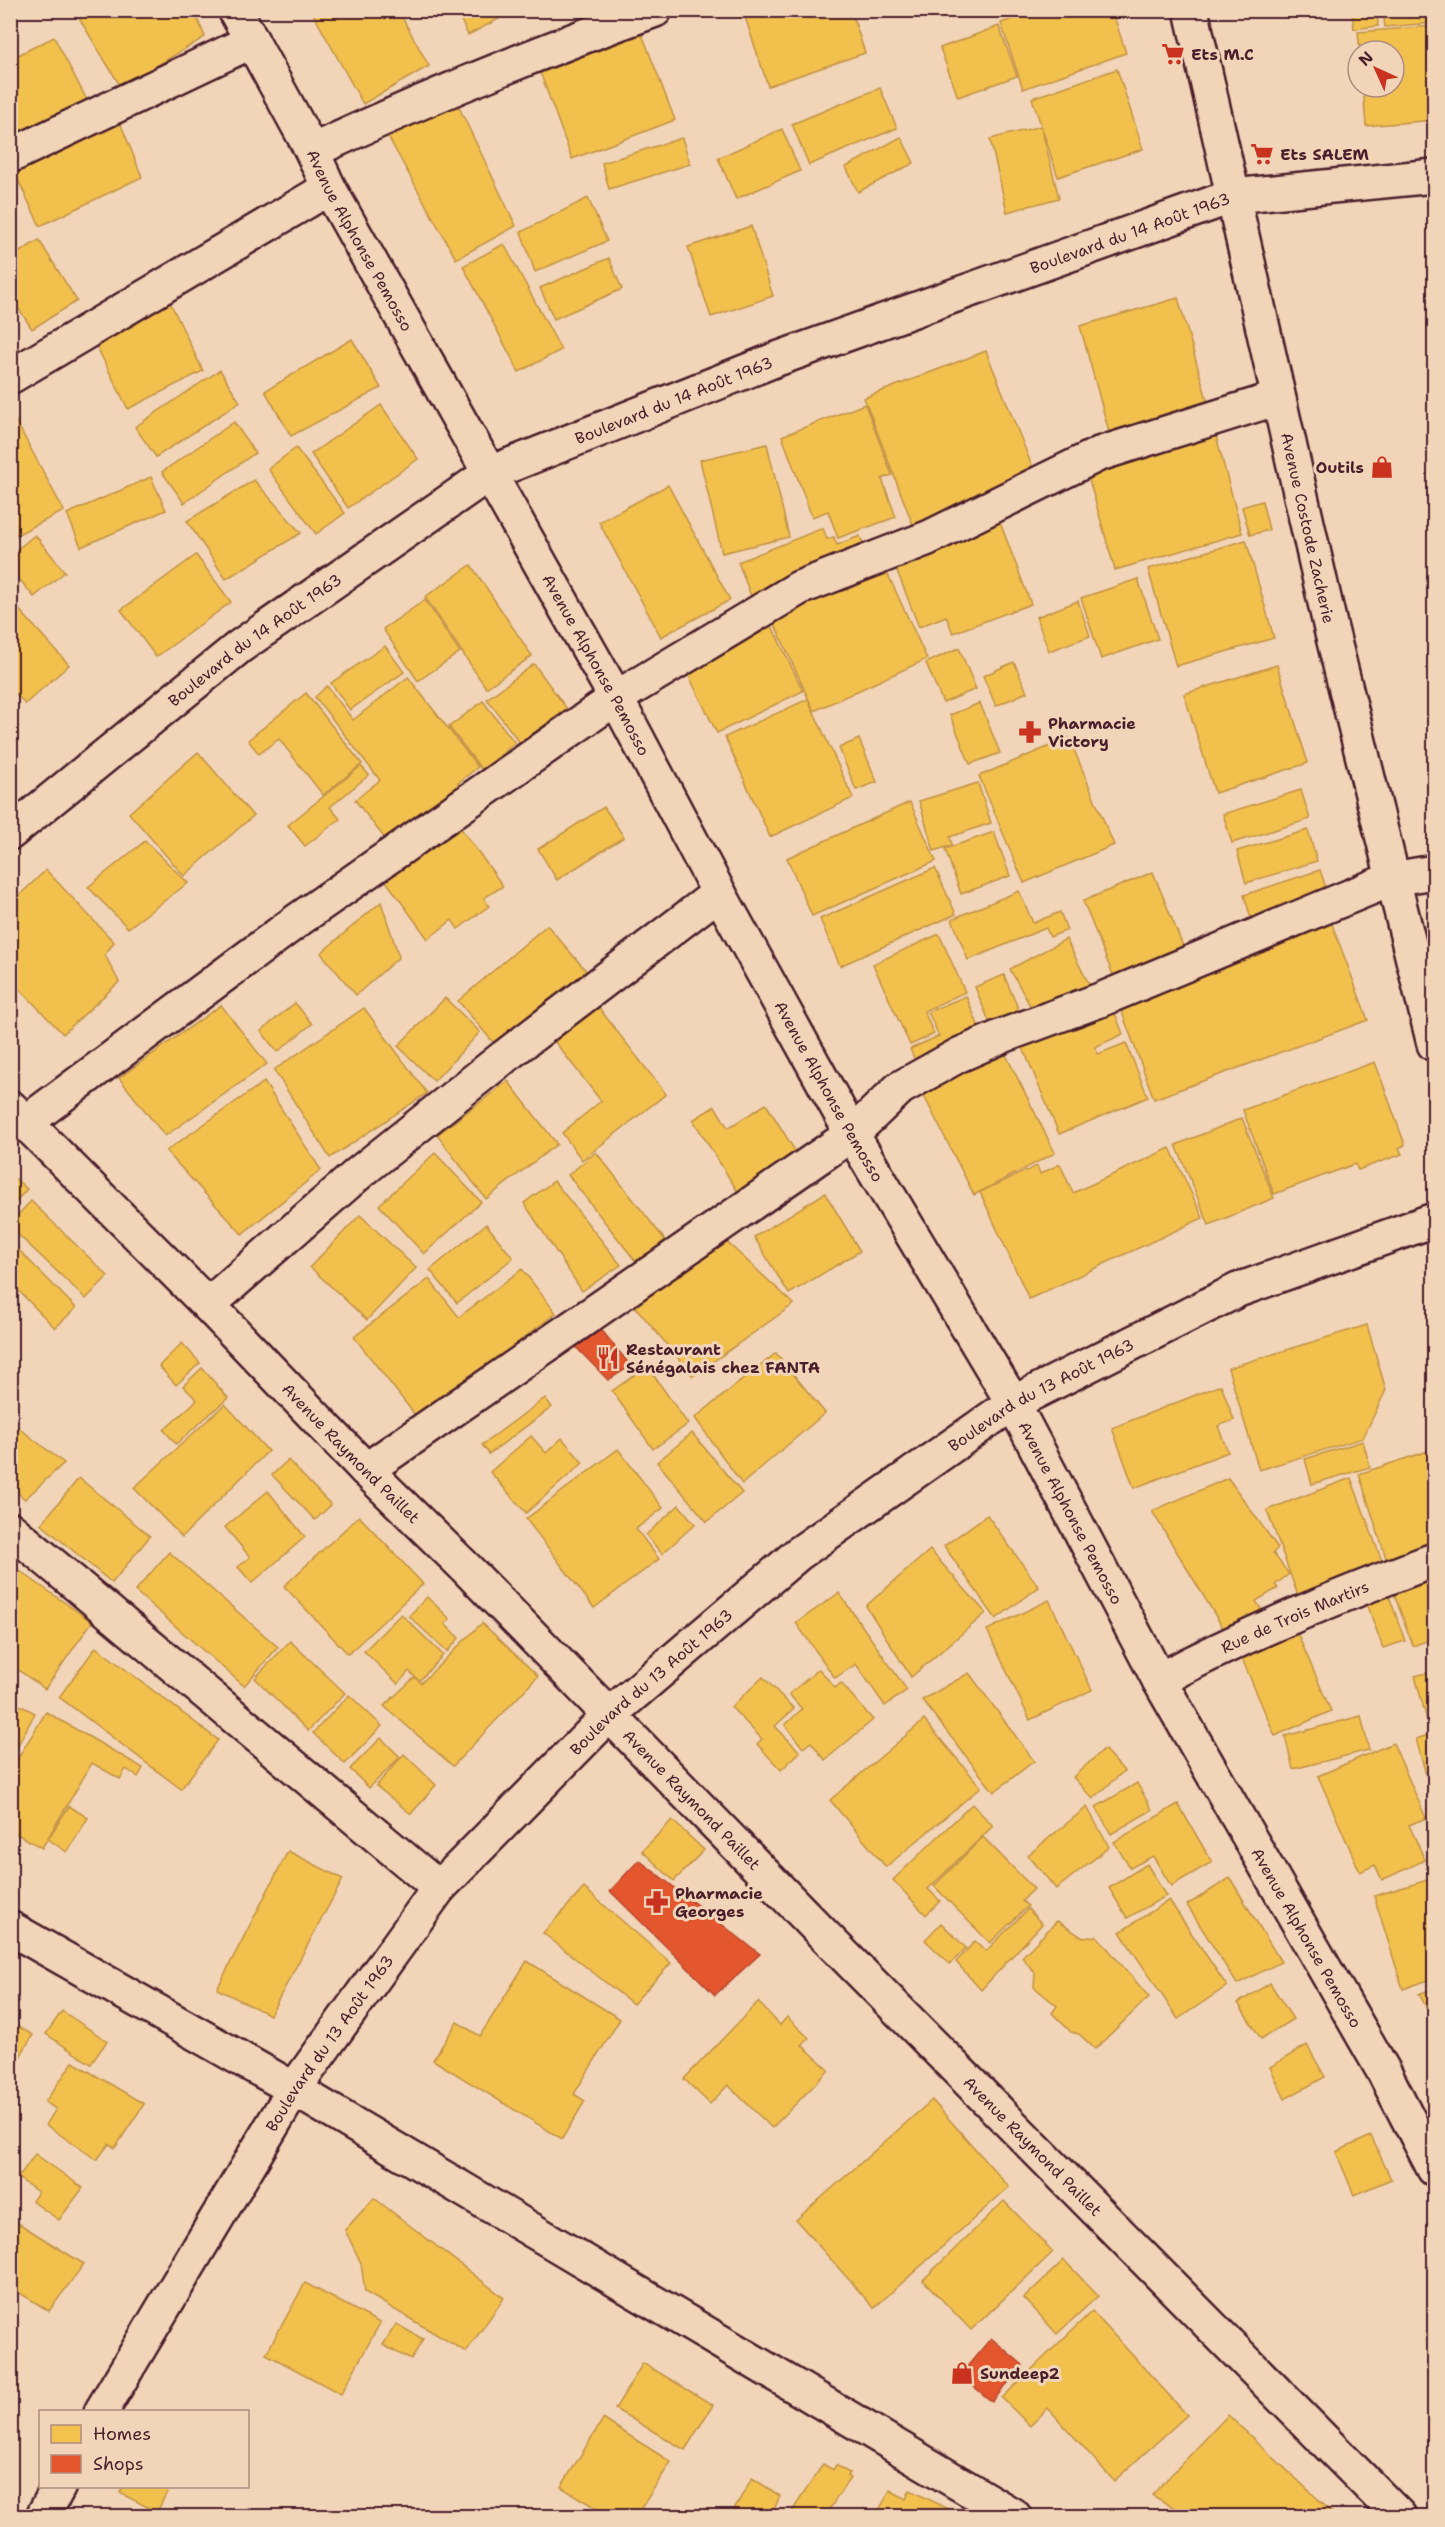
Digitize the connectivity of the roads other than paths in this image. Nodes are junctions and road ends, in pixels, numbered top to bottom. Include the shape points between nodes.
1 (235, 10) edge
2 (655, 10) edge
3 (1191, 10) edge
4 (252, 41) junction
5 (312, 151) junction
6 (10, 156) edge
7 (1434, 176) edge
8 (329, 188) junction
9 (1233, 196) junction
10 (10, 377) edge
11 (1278, 398) junction
12 (490, 473) junction
13 (616, 698) junction
14 (10, 833) edge
15 (1434, 873) edge
16 (1392, 879) junction
17 (719, 893) junction
18 (1434, 1044) edge
19 (18, 1115) edge
20 (852, 1134) junction
21 (1434, 1220) edge
22 (208, 1305) junction
23 (1013, 1404) junction
24 (366, 1470) junction
25 (10, 1528) edge
26 (1434, 1560) edge
27 (1159, 1680) junction
28 (609, 1715) junction
29 (439, 1888) junction
30 (10, 1928) edge
31 (294, 2090) junction
32 (1434, 2169) edge
33 (103, 2410) edge
34 (58, 2488) edge
35 (43, 2517) edge
36 (1014, 2517) edge
37 (1399, 2517) edge

1 - 4 street, Avenue Alphonse Pemosso
2 - 5 street via 415,104
3 - 9 street, Avenue Costode Zacherie
4 - 5 street, Avenue Alphonse Pemosso
4 - 6 street
5 - 8 street, Avenue Alphonse Pemosso
7 - 9 street, Boulevard du 14 Août 1963
8 - 10 street
8 - 12 street, Avenue Alphonse Pemosso
9 - 11 street, Avenue Costode Zacherie
9 - 12 street, Boulevard du 14 Août 1963 via 777,360
11 - 13 street via 1099,454 928,538 799,588
11 - 16 street, Avenue Costode Zacherie
12 - 13 street, Avenue Alphonse Pemosso
12 - 14 street, Boulevard du 14 Août 1963 via 239,647
13 - 17 street, Avenue Alphonse Pemosso
13 - 19 street
15 - 16 street
16 - 18 street, Avenue Costode Zacherie
16 - 20 street via 959,1055 900,1088
17 - 20 street, Avenue Alphonse Pemosso
17 - 22 street via 368,1166
19 - 22 street, Avenue Raymond Paillet
20 - 23 street, Avenue Alphonse Pemosso
20 - 24 street
21 - 23 street, Boulevard du 13 Août 1963 via 1239,1290
22 - 24 street, Avenue Raymond Paillet
23 - 27 street, Avenue Alphonse Pemosso
23 - 28 street, Boulevard du 13 Août 1963 via 798,1554
24 - 28 street, Avenue Raymond Paillet
25 - 29 street
26 - 27 street, Rue de Trois Martirs via 1198,1659
27 - 32 street, Avenue Alphonse Pemosso via 1384,2072
28 - 29 street, Boulevard du 13 Août 1963
28 - 37 street, Avenue Raymond Paillet
29 - 31 street, Boulevard du 13 Août 1963
30 - 31 street
31 - 33 street, Boulevard du 13 Août 1963
31 - 36 street
34 - 35 street

